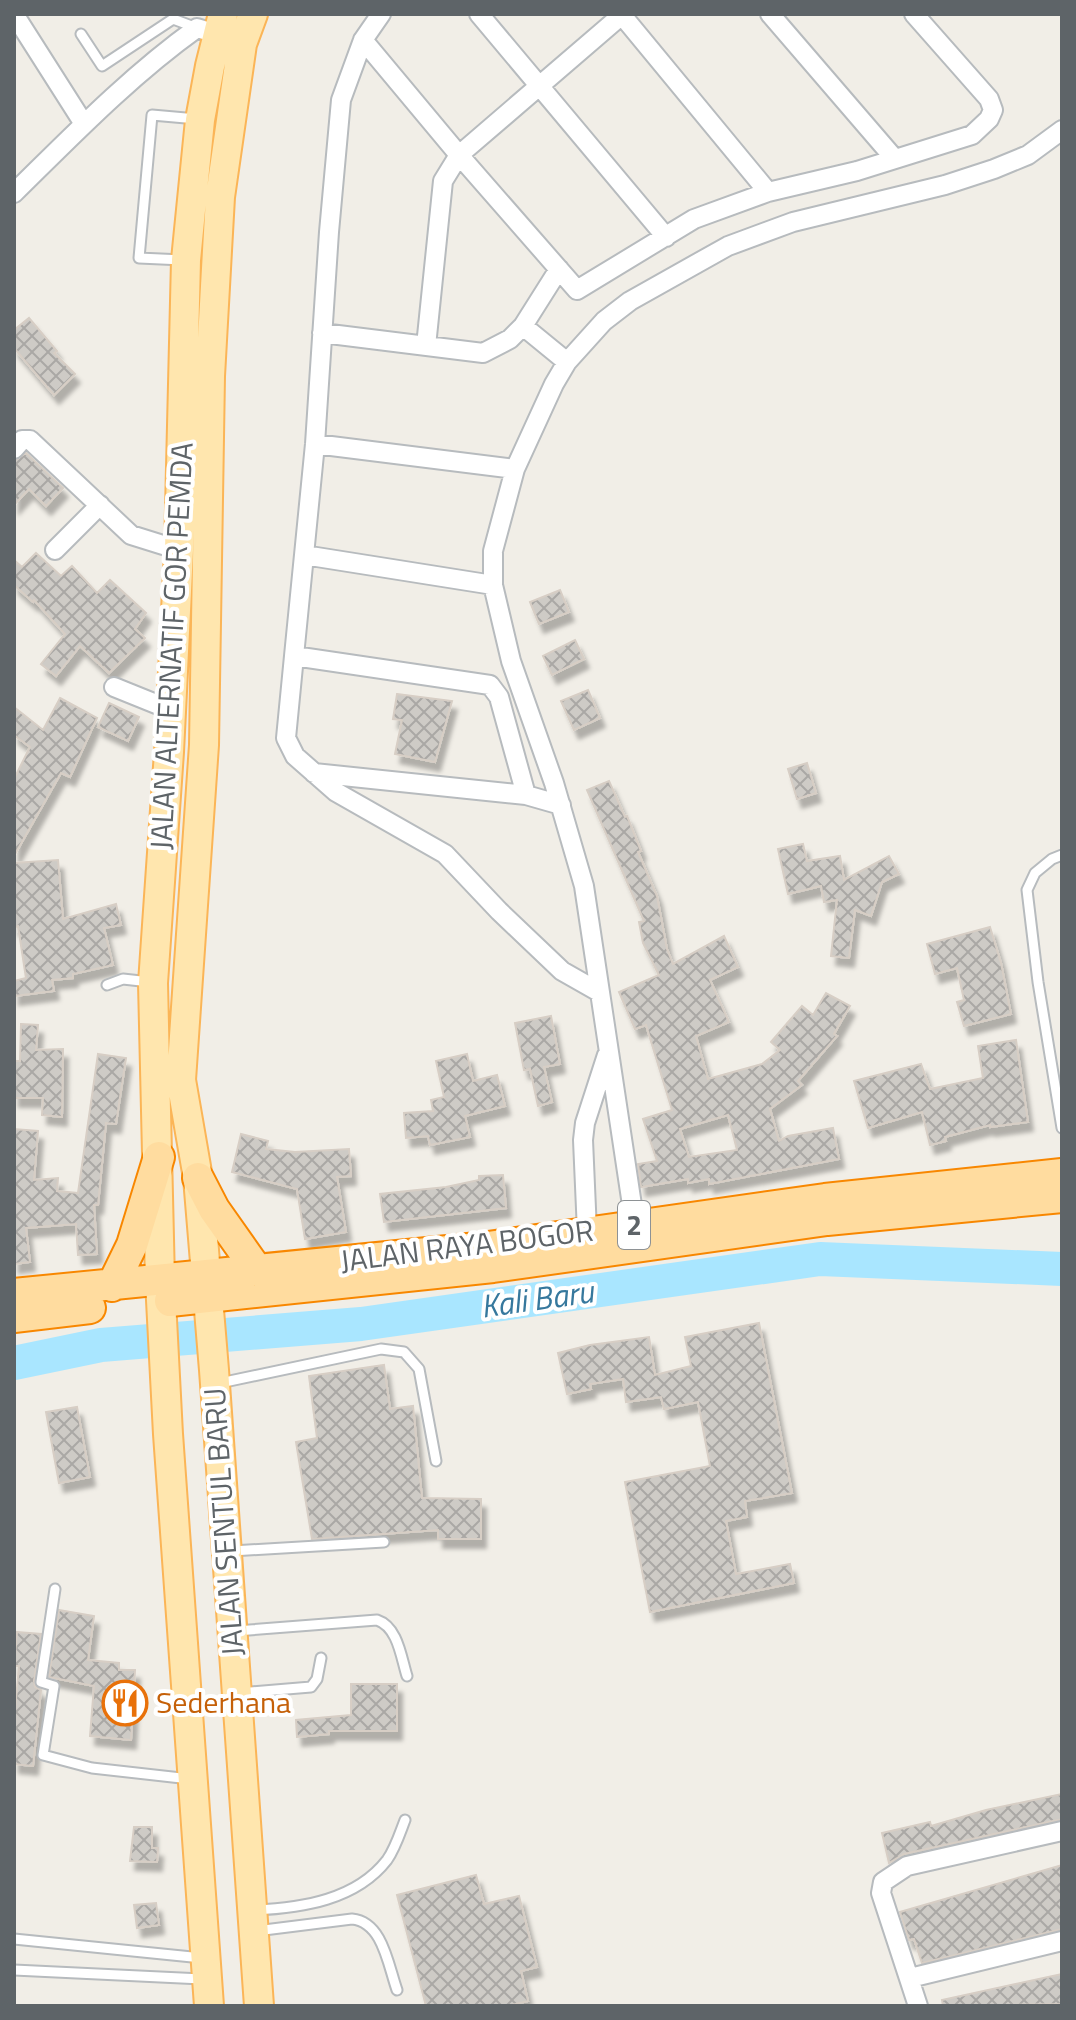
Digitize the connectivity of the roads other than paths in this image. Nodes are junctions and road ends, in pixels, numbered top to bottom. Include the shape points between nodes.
1 (14, 14) edge
2 (253, 14) edge
3 (381, 14) edge
4 (479, 14) edge
5 (622, 14) edge
6 (770, 14) edge
7 (914, 14) edge
8 (212, 26) edge
9 (81, 34) dead end
10 (363, 40) junction
11 (538, 86) junction
12 (200, 120) junction
13 (84, 124) junction
14 (1062, 130) edge
15 (459, 155) junction
16 (894, 158) junction
17 (768, 192) junction
18 (14, 193) edge
19 (666, 237) junction
20 (186, 260) junction
21 (559, 269) junction
22 (523, 326) junction
23 (322, 333) junction
24 (426, 346) junction
25 (567, 362) junction
26 (315, 444) junction
27 (14, 449) edge
28 (515, 469) junction
29 (100, 505) junction
30 (55, 550) dead end
31 (179, 550) junction
32 (304, 555) junction
33 (493, 585) junction
34 (294, 656) junction
35 (114, 687) dead end
36 (171, 710) junction
37 (314, 773) junction
38 (526, 795) junction
39 (561, 805) junction
40 (1062, 855) edge
41 (153, 983) junction
42 (107, 985) dead end
43 (599, 992) junction
44 (609, 1048) junction
45 (1062, 1128) edge
46 (159, 1157) junction
47 (1062, 1174) edge
48 (198, 1178) junction
49 (1062, 1197) edge
50 (732, 1223) junction
51 (635, 1225) junction
52 (587, 1232) junction
53 (257, 1270) junction
54 (112, 1286) junction
55 (14, 1294) edge
56 (207, 1297) junction
57 (161, 1299) junction
58 (14, 1317) edge
59 (214, 1377) junction
60 (436, 1461) dead end
61 (384, 1542) dead end
62 (226, 1551) junction
63 (55, 1589) dead end
64 (231, 1632) junction
65 (321, 1658) dead end
66 (407, 1676) dead end
67 (236, 1693) junction
68 (194, 1779) junction
69 (405, 1820) dead end
70 (1062, 1831) edge
71 (252, 1920) junction
72 (14, 1939) edge
73 (1062, 1941) edge
74 (14, 1970) edge
75 (910, 1978) junction
76 (207, 1981) edge
77 (397, 1990) dead end
78 (259, 2006) edge
79 (918, 2006) edge

1 - 13 street
2 - 48 main road, JALAN ALTERNATIF GOR PEMDA via 242,44 220,197 210,376 204,745 181,1080
3 - 10 street
4 - 11 street
5 - 11 street
5 - 17 street
6 - 16 street
7 - 16 street via 993,110 972,135
8 - 9 lane via 173,19 102,66
8 - 12 main road, JALAN ALTERNATIF GOR PEMDA
8 - 13 street via 175,44
10 - 15 street
10 - 23 street via 341,100
11 - 15 street
11 - 19 street
12 - 20 main road, JALAN ALTERNATIF GOR PEMDA
12 - 20 lane via 152,115 139,258
13 - 18 street
14 - 25 street via 1028,155 994,169 793,222 728,246 630,301
15 - 21 street
15 - 24 street via 443,181
16 - 17 street
17 - 19 street via 694,219
19 - 21 street via 577,290
20 - 31 main road, JALAN ALTERNATIF GOR PEMDA
21 - 22 street
22 - 24 street via 483,353
22 - 25 street
23 - 24 street
23 - 26 street
25 - 28 street
26 - 28 street
26 - 32 street
27 - 29 street via 30,440
28 - 33 street via 493,551
29 - 30 street
29 - 31 street via 131,535
31 - 36 main road, JALAN ALTERNATIF GOR PEMDA
32 - 33 street
32 - 34 street
33 - 39 street via 511,661
34 - 37 street via 286,738 295,756
34 - 38 street via 490,685 499,697
35 - 36 street
36 - 41 main road, JALAN ALTERNATIF GOR PEMDA
37 - 38 street
37 - 43 street via 336,792 445,854 562,971
38 - 39 street
39 - 43 street via 584,886
40 - 45 lane via 1035,873 1027,890
41 - 42 lane via 123,979
41 - 46 main road, JALAN ALTERNATIF GOR PEMDA
43 - 44 street
44 - 51 street
44 - 52 street via 585,1123
46 - 54 highway via 132,1245
46 - 57 main road, JALAN ALTERNATIF GOR PEMDA
47 - 50 highway, JALAN RAYA BOGOR / 2
48 - 53 highway
48 - 56 main road, JALAN ALTERNATIF GOR PEMDA
49 - 50 highway, JALAN RAYA BOGOR / 2 via 827,1220
50 - 51 highway, JALAN RAYA BOGOR / 2
50 - 56 highway, JALAN RAYA BOGOR / 2 via 493,1267
51 - 52 highway, JALAN RAYA BOGOR / 2
52 - 53 highway, JALAN RAYA BOGOR / 2
53 - 56 highway, JALAN RAYA BOGOR / 2
54 - 55 highway, JALAN RAYA BOGOR / 2
54 - 57 highway, JALAN RAYA BOGOR / 2
56 - 57 highway, JALAN RAYA BOGOR / 2
56 - 59 main road, JALAN SENTUL BARU
57 - 58 highway, JALAN RAYA BOGOR / 2
57 - 68 main road, JALAN SENTUL BARU
59 - 60 lane via 381,1349 404,1352 419,1369
59 - 62 main road, JALAN SENTUL BARU
61 - 62 lane
62 - 64 main road, JALAN SENTUL BARU
63 - 68 lane via 41,1682 54,1686 43,1755 92,1768
64 - 66 lane via 377,1620 394,1633
64 - 67 main road, JALAN SENTUL BARU
65 - 67 lane via 311,1687
67 - 71 main road, JALAN SENTUL BARU
68 - 76 main road, JALAN SENTUL BARU
69 - 71 lane via 387,1860 350,1891
70 - 75 street via 907,1866 883,1882 881,1893
71 - 77 lane via 363,1920 378,1935
71 - 78 main road, JALAN SENTUL BARU
72 - 76 lane
73 - 75 street
74 - 76 lane
75 - 79 street

